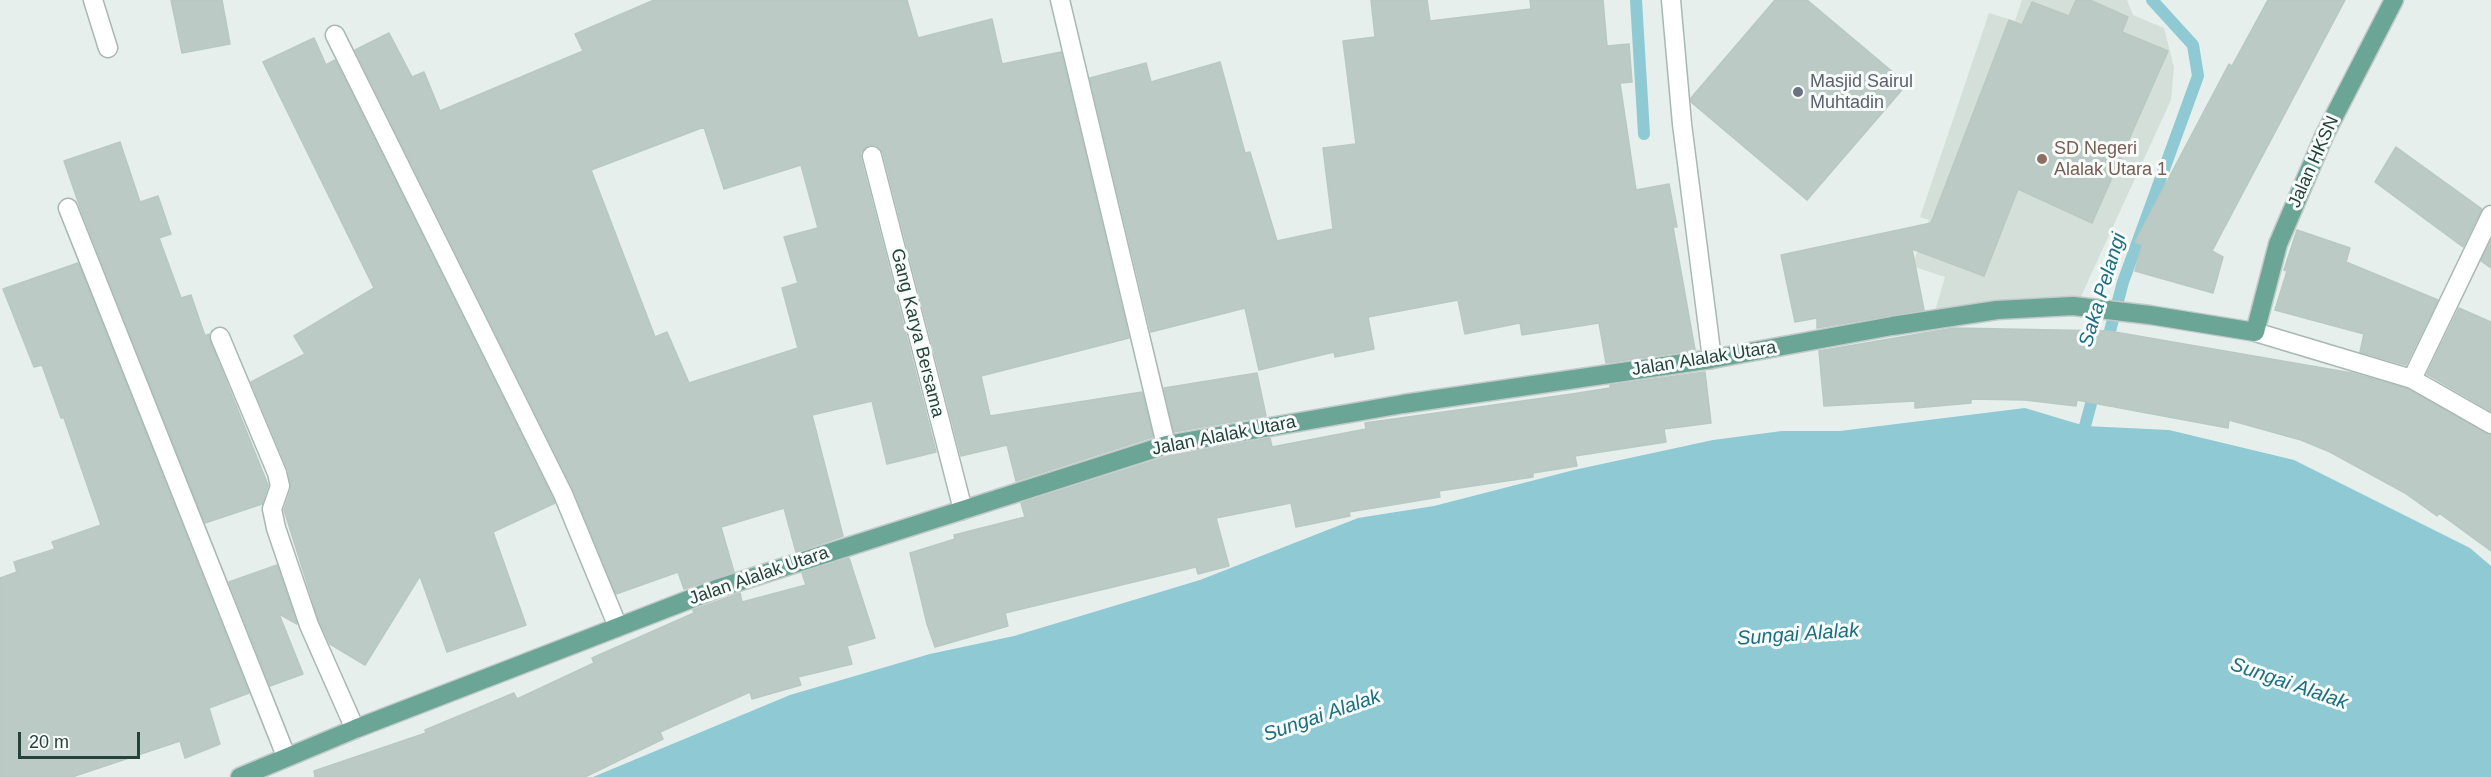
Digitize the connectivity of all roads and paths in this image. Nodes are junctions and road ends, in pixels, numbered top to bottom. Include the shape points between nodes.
1 (93, 0) edge
2 (1060, 0) edge
3 (1671, 0) edge
4 (2394, 0) edge
5 (335, 34) dead end
6 (108, 48) dead end
7 (872, 156) dead end
8 (68, 208) dead end
9 (2491, 215) edge
10 (2255, 332) junction
11 (220, 337) dead end
12 (1712, 360) junction
13 (2412, 380) junction
14 (2491, 424) edge
15 (1166, 445) junction
16 (963, 510) junction
17 (618, 627) junction
18 (355, 729) junction
19 (286, 756) junction
20 (240, 777) edge

1 - 6 street
2 - 15 street
3 - 12 street via 1682,124
4 - 10 main road, Jalan HKSN via 2325,135 2278,244
5 - 17 street via 563,494
7 - 16 street, Gang Karya Bersama
8 - 19 street
9 - 13 street
10 - 12 main road, Jalan Alalak Utara via 2073,306 1998,310
10 - 13 street
11 - 18 street via 277,472 280,486 272,509 276,528 309,625
12 - 15 main road, Jalan Alalak Utara via 1403,404
13 - 14 street
15 - 16 main road, Jalan Alalak Utara
16 - 17 main road, Jalan Alalak Utara via 729,585
17 - 18 main road, Jalan Alalak Utara
18 - 19 main road, Jalan Alalak Utara
19 - 20 main road, Jalan Alalak Utara

